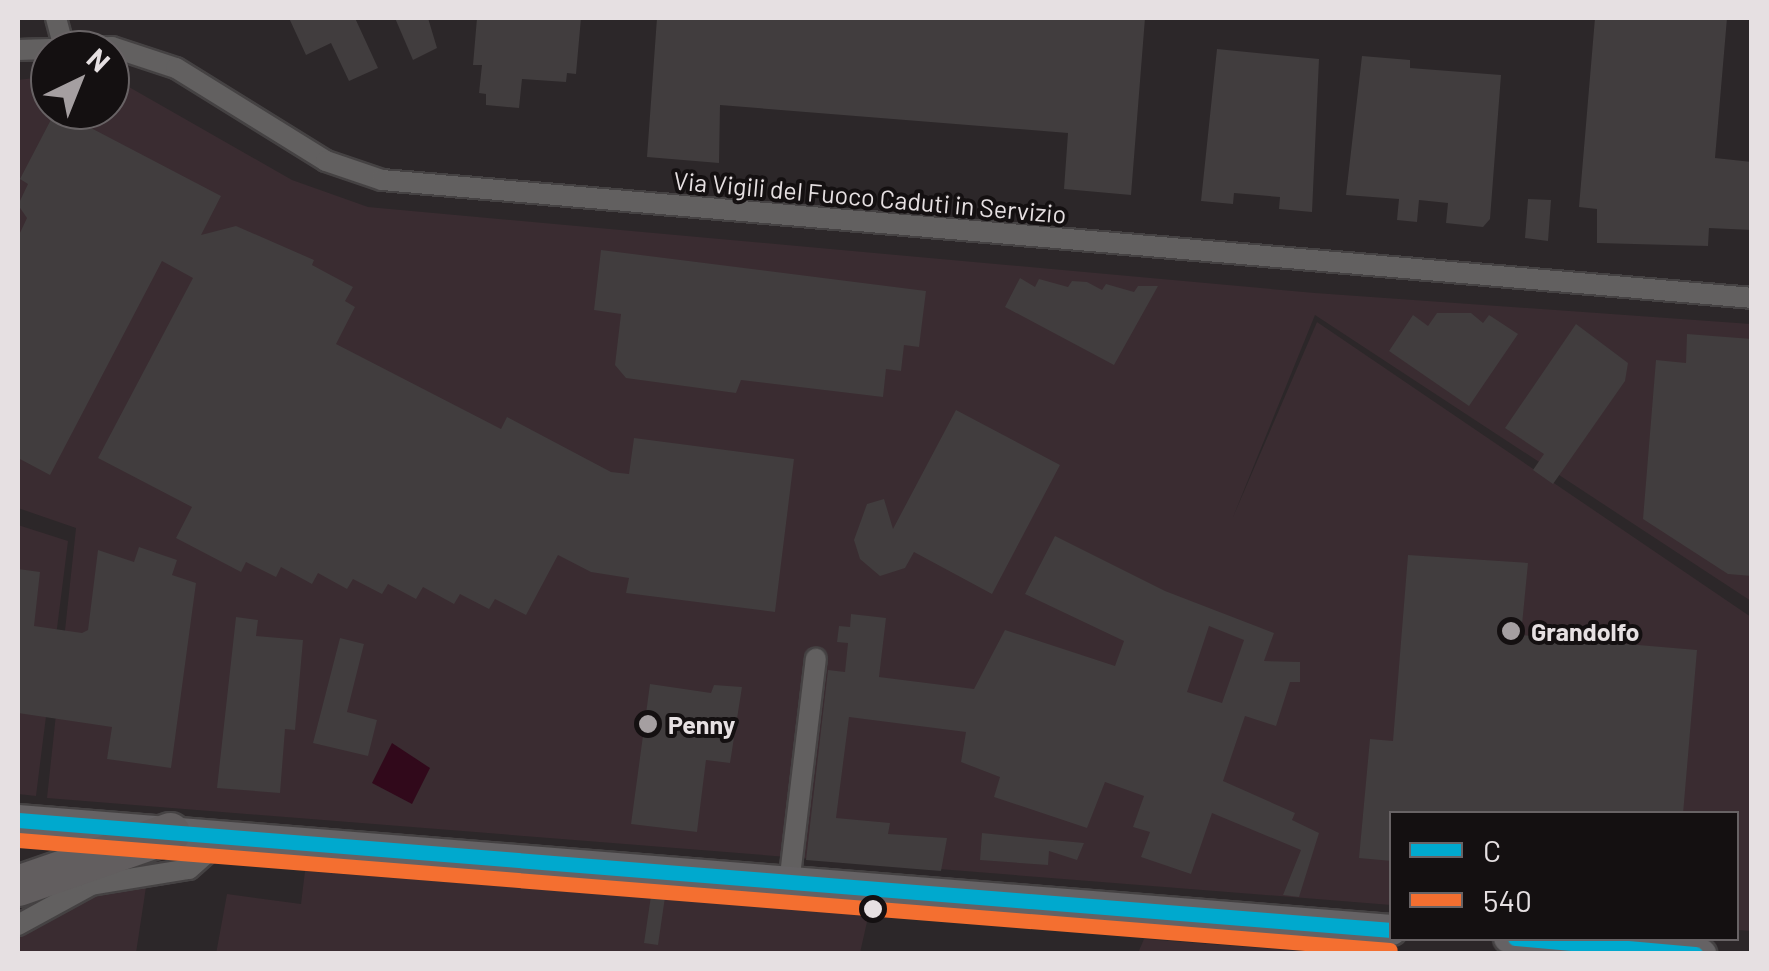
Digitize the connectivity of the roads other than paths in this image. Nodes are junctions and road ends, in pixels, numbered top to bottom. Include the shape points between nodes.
1 (130, 52) edge
2 (1752, 298) edge
3 (816, 659) dead end
4 (18, 820) edge
5 (170, 832) junction
6 (226, 836) junction
7 (790, 884) junction
8 (18, 886) edge
9 (18, 924) edge
10 (1389, 930) edge
11 (1527, 941) edge
12 (1570, 948) edge
13 (1612, 950) edge
14 (1701, 954) edge

1 - 2 street, Via Vigili del Fuoco Caduti in Servizio via 176,68 326,162 382,180
3 - 7 street
4 - 5 street
5 - 6 street
5 - 8 highway
6 - 7 street
6 - 9 street via 189,869 91,885
7 - 10 street
11 - 12 street
12 - 13 street
13 - 14 street

